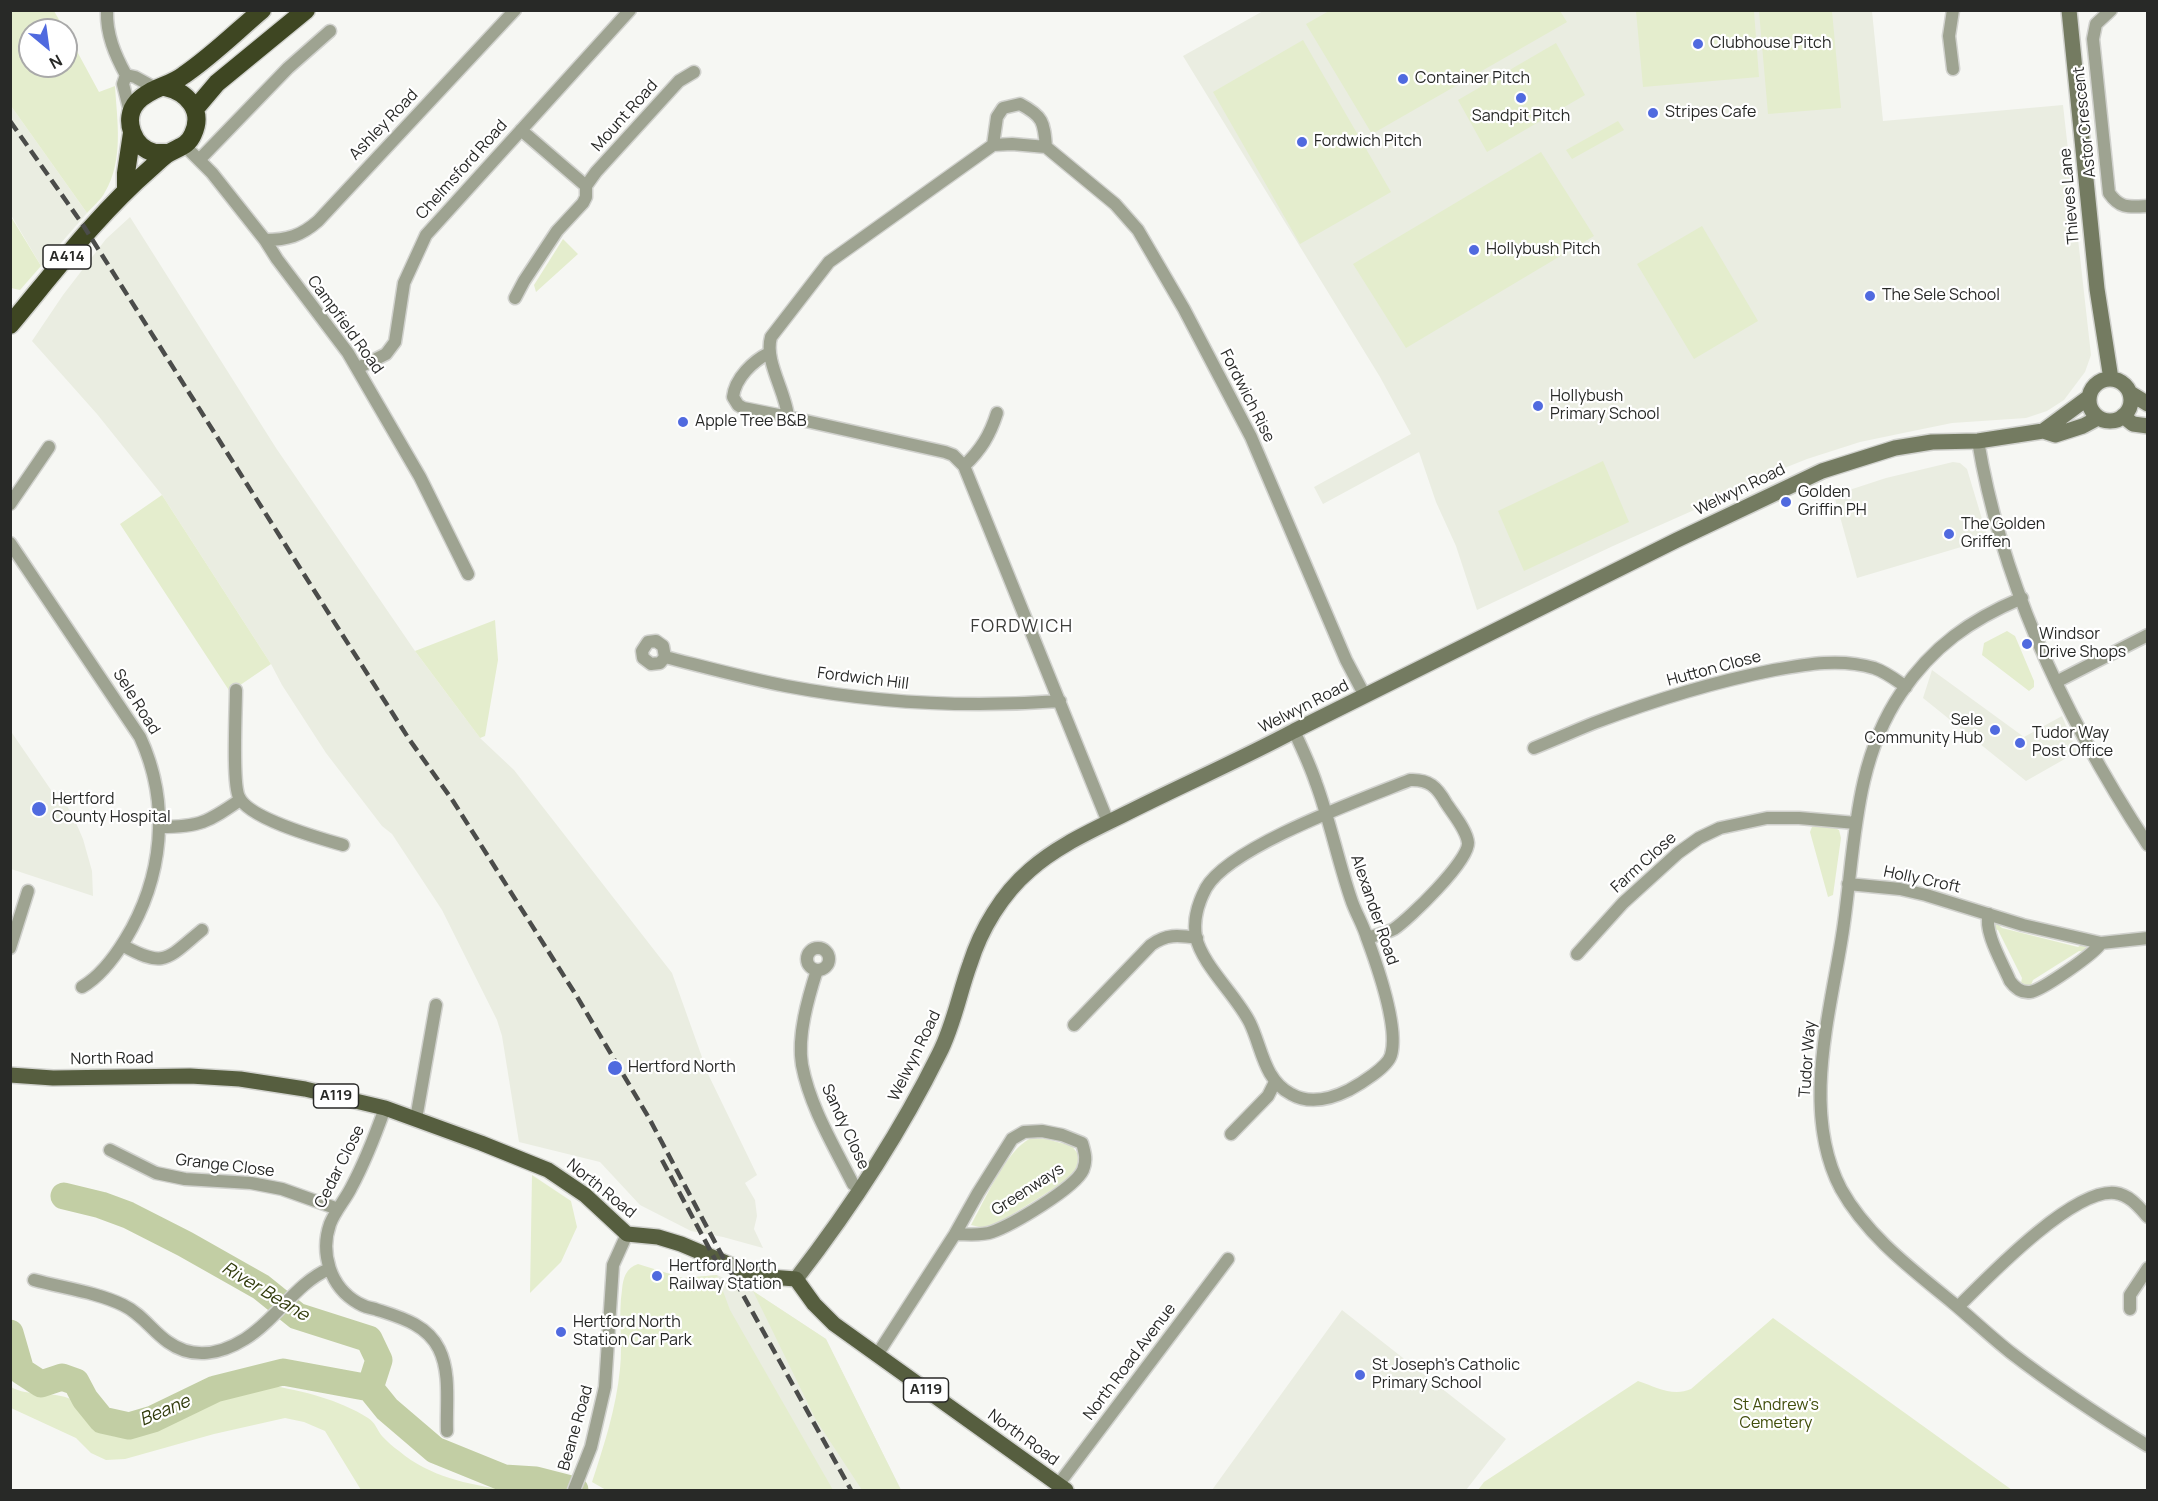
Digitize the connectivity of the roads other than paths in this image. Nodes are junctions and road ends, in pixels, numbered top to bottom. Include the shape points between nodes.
1 (107, 10) edge
2 (262, 10) edge
3 (306, 10) edge
4 (515, 10) edge
5 (630, 10) edge
6 (1953, 10) edge
7 (2068, 10) edge
8 (2111, 10) edge
9 (330, 31) dead end
10 (1953, 69) dead end
11 (694, 72) dead end
12 (126, 75) junction
13 (161, 88) junction
14 (195, 109) junction
15 (130, 112) junction
16 (521, 130) junction
17 (132, 133) junction
18 (993, 145) junction
19 (1046, 147) junction
20 (177, 149) junction
21 (199, 160) junction
22 (586, 186) junction
23 (126, 190) junction
24 (2148, 206) edge
25 (265, 240) junction
26 (515, 298) dead end
27 (10, 325) edge
28 (769, 353) junction
29 (358, 368) junction
30 (2111, 379) junction
31 (2130, 393) junction
32 (2089, 397) junction
33 (2148, 404) edge
34 (998, 413) dead end
35 (2123, 416) junction
36 (788, 417) junction
37 (2098, 418) junction
38 (2148, 426) edge
39 (2043, 431) junction
40 (1978, 441) junction
41 (49, 447) dead end
42 (964, 466) junction
43 (10, 504) edge
44 (10, 543) edge
45 (468, 574) dead end
46 (2022, 598) junction
47 (2148, 635) edge
48 (665, 657) dead end
49 (2056, 682) junction
50 (1906, 687) junction
51 (236, 690) dead end
52 (1365, 696) junction
53 (1060, 701) junction
54 (1294, 731) junction
55 (1534, 748) dead end
56 (240, 800) junction
57 (1326, 814) junction
58 (1108, 822) junction
59 (1856, 823) junction
60 (160, 827) junction
61 (343, 845) dead end
62 (2148, 845) edge
63 (1848, 884) junction
64 (28, 891) dead end
65 (1989, 914) junction
66 (202, 930) dead end
67 (1197, 938) junction
68 (1368, 938) junction
69 (2148, 938) edge
70 (2100, 943) junction
71 (122, 945) junction
72 (10, 948) edge
73 (1577, 954) dead end
74 (816, 970) dead end
75 (82, 987) dead end
76 (436, 1005) dead end
77 (1074, 1025) dead end
78 (10, 1075) edge
79 (1275, 1082) junction
80 (386, 1108) junction
81 (416, 1119) junction
82 (1231, 1134) dead end
83 (110, 1149) dead end
84 (860, 1190) junction
85 (338, 1209) junction
86 (2148, 1217) edge
87 (627, 1234) junction
88 (955, 1234) junction
89 (1228, 1259) dead end
90 (2148, 1268) edge
91 (329, 1269) junction
92 (796, 1279) junction
93 (34, 1280) dead end
94 (1958, 1307) junction
95 (2130, 1309) dead end
96 (877, 1355) junction
97 (447, 1431) dead end
98 (2148, 1446) edge
99 (1062, 1488) edge
100 (573, 1491) edge

1 - 12 street via 110,40
2 - 13 highway via 194,68
3 - 14 highway via 217,83
4 - 25 street, Ashley Road via 318,221 294,237
5 - 16 street, Chelmsford Road
6 - 10 street via 1949,36
7 - 30 main road, Thieves Lane via 2097,289
8 - 24 street, Astor Crescent via 2096,24 2093,39 2109,193 2125,208
9 - 21 street via 288,68
11 - 22 street, Mount Road via 679,81
12 - 13 street
12 - 15 street via 123,84
13 - 14 highway via 182,92
13 - 15 highway via 140,98
14 - 20 highway via 192,136
15 - 17 highway
16 - 22 street
16 - 29 street, Chelmsford Road via 426,235 404,283 395,342 386,354
17 - 20 highway via 144,148 155,153
17 - 23 highway
18 - 19 street
18 - 19 street via 997,117 1003,108 1020,104 1035,112 1044,125
18 - 28 street via 829,262 771,338
19 - 52 street, Fordwich Rise via 1114,204 1138,230 1184,309 1251,437
20 - 21 street, Campfield Road
20 - 23 highway, A414
21 - 25 street, Campfield Road
22 - 26 street, Mount Road via 583,203 557,231
23 - 27 highway, A414
25 - 29 street, Campfield Road
28 - 36 street
28 - 36 street via 738,381 733,397 743,408
29 - 45 street, Campfield Road via 420,477
30 - 31 main road via 2126,386
30 - 32 main road via 2096,384
31 - 33 main road
31 - 35 main road via 2131,401
32 - 37 main road via 2092,412
32 - 39 main road, Welwyn Road
34 - 42 street via 981,449
35 - 37 main road via 2106,421
35 - 38 main road via 2133,424
36 - 42 street via 945,452
37 - 39 main road, Welwyn Road via 2055,435
39 - 40 main road, Welwyn Road
40 - 46 street via 1990,500
40 - 52 main road, Welwyn Road via 1895,447 1822,471
41 - 43 street
42 - 53 street
44 - 60 street, Sele Road via 140,737 153,771
46 - 49 street
46 - 50 street, Tudor Way via 1954,634
47 - 49 street
48 - 53 street, Fordwich Hill via 786,686 880,699 951,704
49 - 62 street via 2100,767
50 - 55 street, Hutton Close via 1862,665 1801,665 1715,684 1642,706
50 - 59 street, Tudor Way via 1873,749
51 - 56 street via 236,780
52 - 54 main road, Welwyn Road
53 - 58 street
54 - 57 street, Alexander Road
54 - 58 main road, Welwyn Road
56 - 60 street via 202,823
56 - 61 street via 269,820
57 - 67 street via 1257,847 1216,874 1198,906
57 - 68 street, Alexander Road via 1352,902
57 - 68 street via 1420,779 1438,789 1468,843 1461,862 1435,891 1394,929
58 - 84 main road, Welwyn Road via 1028,871 994,912 970,963 941,1051
59 - 63 street, Tudor Way
59 - 73 street, Farm Close via 1767,818 1709,833 1664,865
60 - 71 street, Sele Road via 151,884
63 - 65 street, Holly Croft via 1900,890
63 - 94 street, Tudor Way via 1821,1081 1825,1144 1842,1190 1859,1216 1875,1235
64 - 72 street
65 - 70 street, Holly Croft
65 - 70 street via 1989,932 2010,981 2023,992 2038,990 2093,953
66 - 71 street via 164,958 146,957
67 - 77 street via 1160,938
67 - 79 street via 1202,955 1250,1022
68 - 79 street, Alexander Road via 1393,1029 1389,1061 1354,1088 1319,1101 1290,1094
69 - 70 street, Holly Croft
71 - 75 street, Sele Road via 101,972
74 - 84 street, Sandy Close via 807,1000 802,1063 816,1108 853,1184
76 - 81 street
78 - 80 main road, North Road / A119 via 240,1078
79 - 82 street via 1268,1096
80 - 81 main road, North Road / A119
80 - 85 street, Cedar Close via 368,1155
81 - 87 main road, North Road / A119 via 548,1170 585,1196
83 - 85 street, Grange Close via 156,1173 282,1189
84 - 92 main road, Welwyn Road
85 - 91 street, Cedar Close via 330,1224 326,1253
86 - 94 street via 2125,1196 2095,1195 2019,1248
87 - 92 main road, North Road via 681,1244 745,1271
87 - 100 street, Beane Road via 613,1265 609,1347 598,1425
88 - 88 street, Greenways via 1012,1139 1024,1132 1042,1131 1082,1143 1086,1157 1082,1171 1061,1192 990,1233
88 - 96 street, Greenways
89 - 99 street, North Road Avenue
90 - 95 street via 2130,1295
91 - 93 street via 308,1280 251,1335 229,1347 194,1354 167,1342 144,1318 123,1305
91 - 97 street via 336,1283 358,1304 413,1323 432,1339 439,1349 446,1376
92 - 96 main road, North Road / A119 via 834,1324
94 - 98 street, Tudor Way via 2026,1363
96 - 99 main road, North Road / A119

